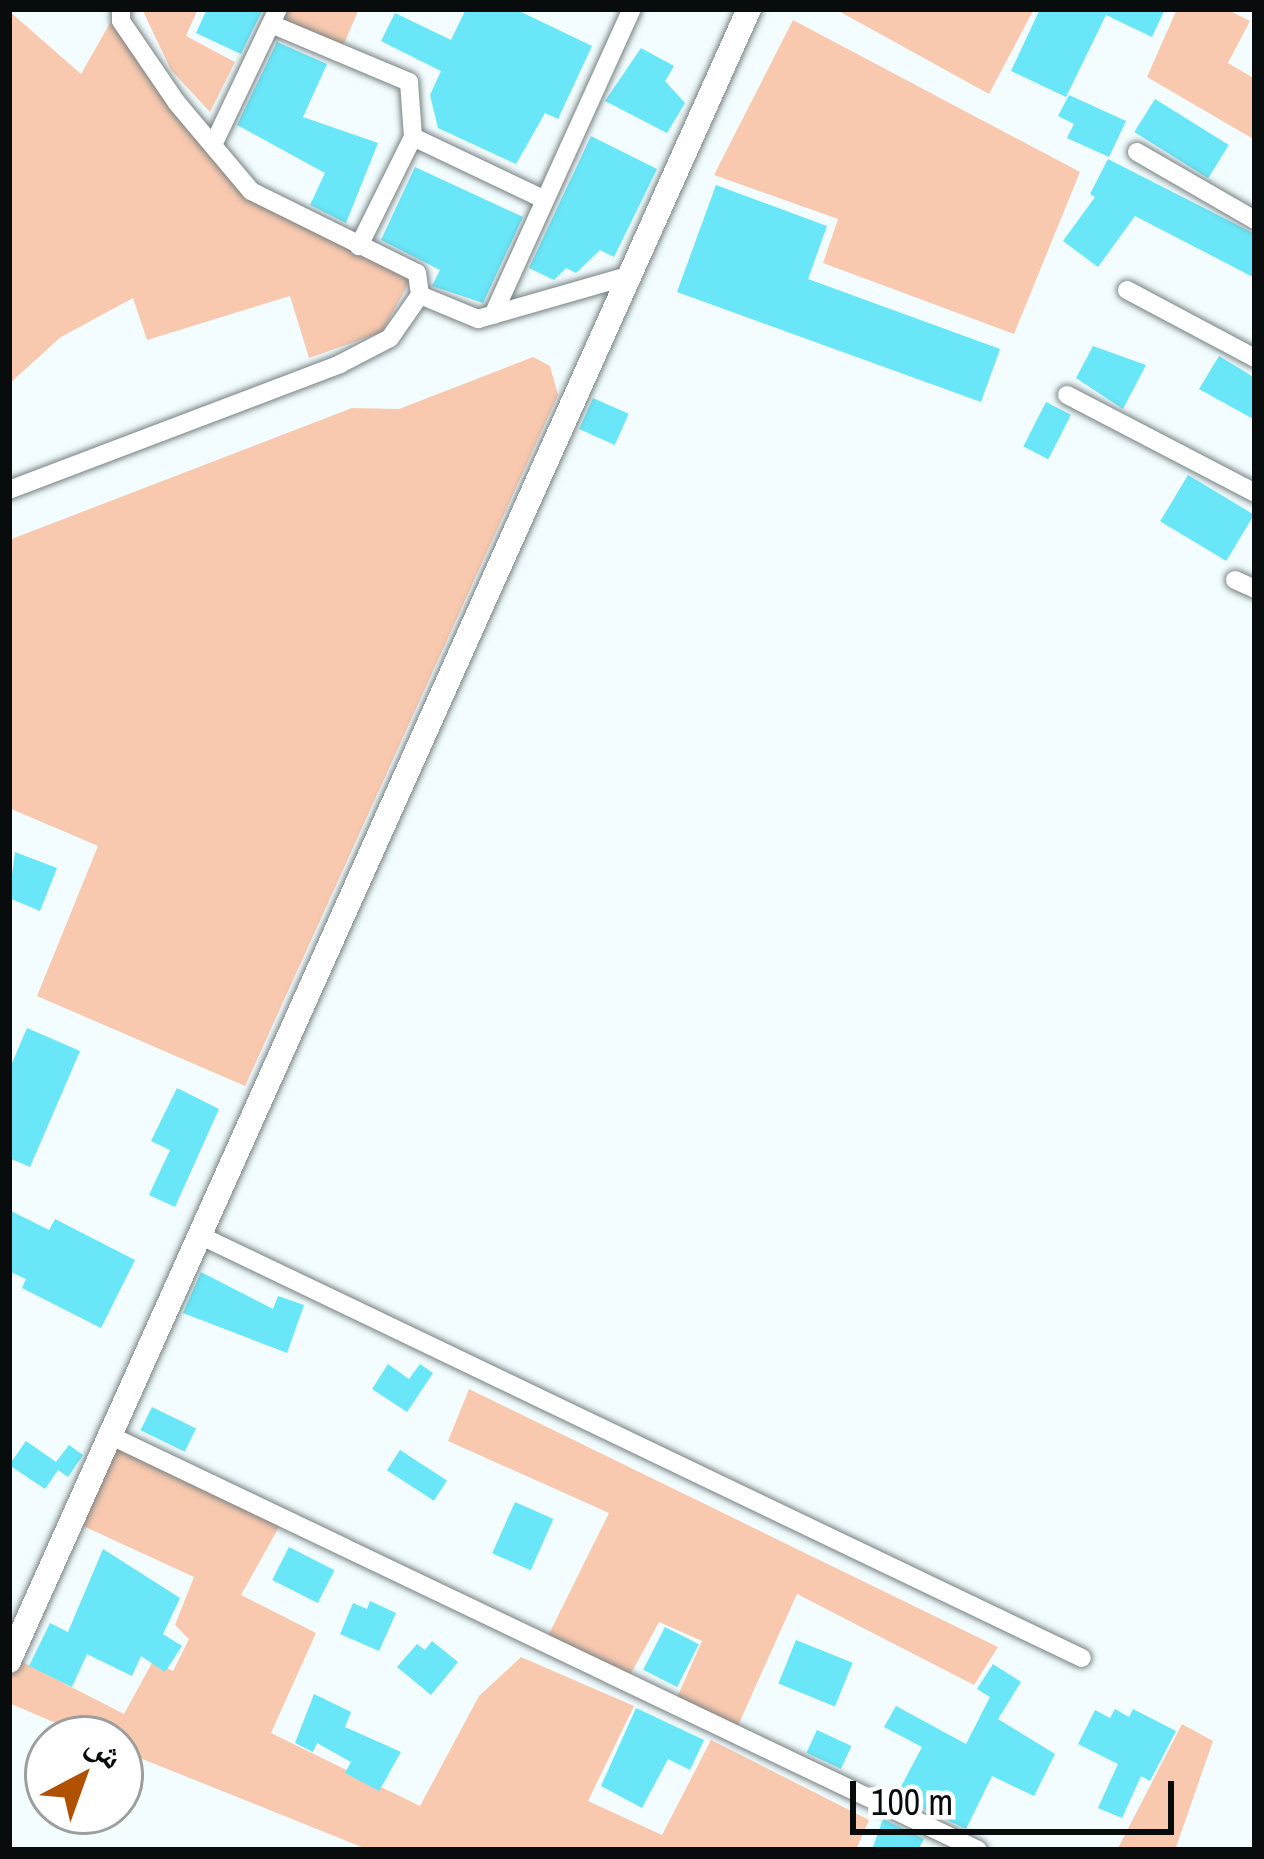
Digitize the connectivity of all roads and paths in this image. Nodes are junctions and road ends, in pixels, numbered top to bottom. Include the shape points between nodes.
1 (121, 9) edge
2 (632, 9) edge
3 (749, 9) edge
4 (275, 16) edge
5 (413, 137) junction
6 (213, 145) junction
7 (1138, 152) dead end
8 (545, 200) junction
9 (1255, 220) edge
10 (359, 246) junction
11 (628, 276) junction
12 (1127, 290) dead end
13 (420, 295) junction
14 (494, 315) junction
15 (1255, 358) edge
16 (1067, 395) dead end
17 (9, 490) edge
18 (1255, 493) edge
19 (1235, 580) dead end
20 (1255, 590) edge
21 (197, 1234) junction
22 (107, 1435) junction
23 (10, 1657) edge
24 (1082, 1658) dead end
25 (977, 1850) edge

1 - 6 street via 144,56
2 - 8 street
3 - 11 street
4 - 5 street via 409,82
4 - 6 street
5 - 8 street
5 - 10 street
6 - 10 street via 267,204
7 - 9 street
8 - 14 street
10 - 13 street via 417,273
11 - 14 street
11 - 21 street
12 - 15 street
13 - 14 street via 478,320
13 - 17 street via 390,338 340,364
16 - 18 street
19 - 20 street
21 - 22 street
21 - 24 street
22 - 23 street
22 - 25 street

